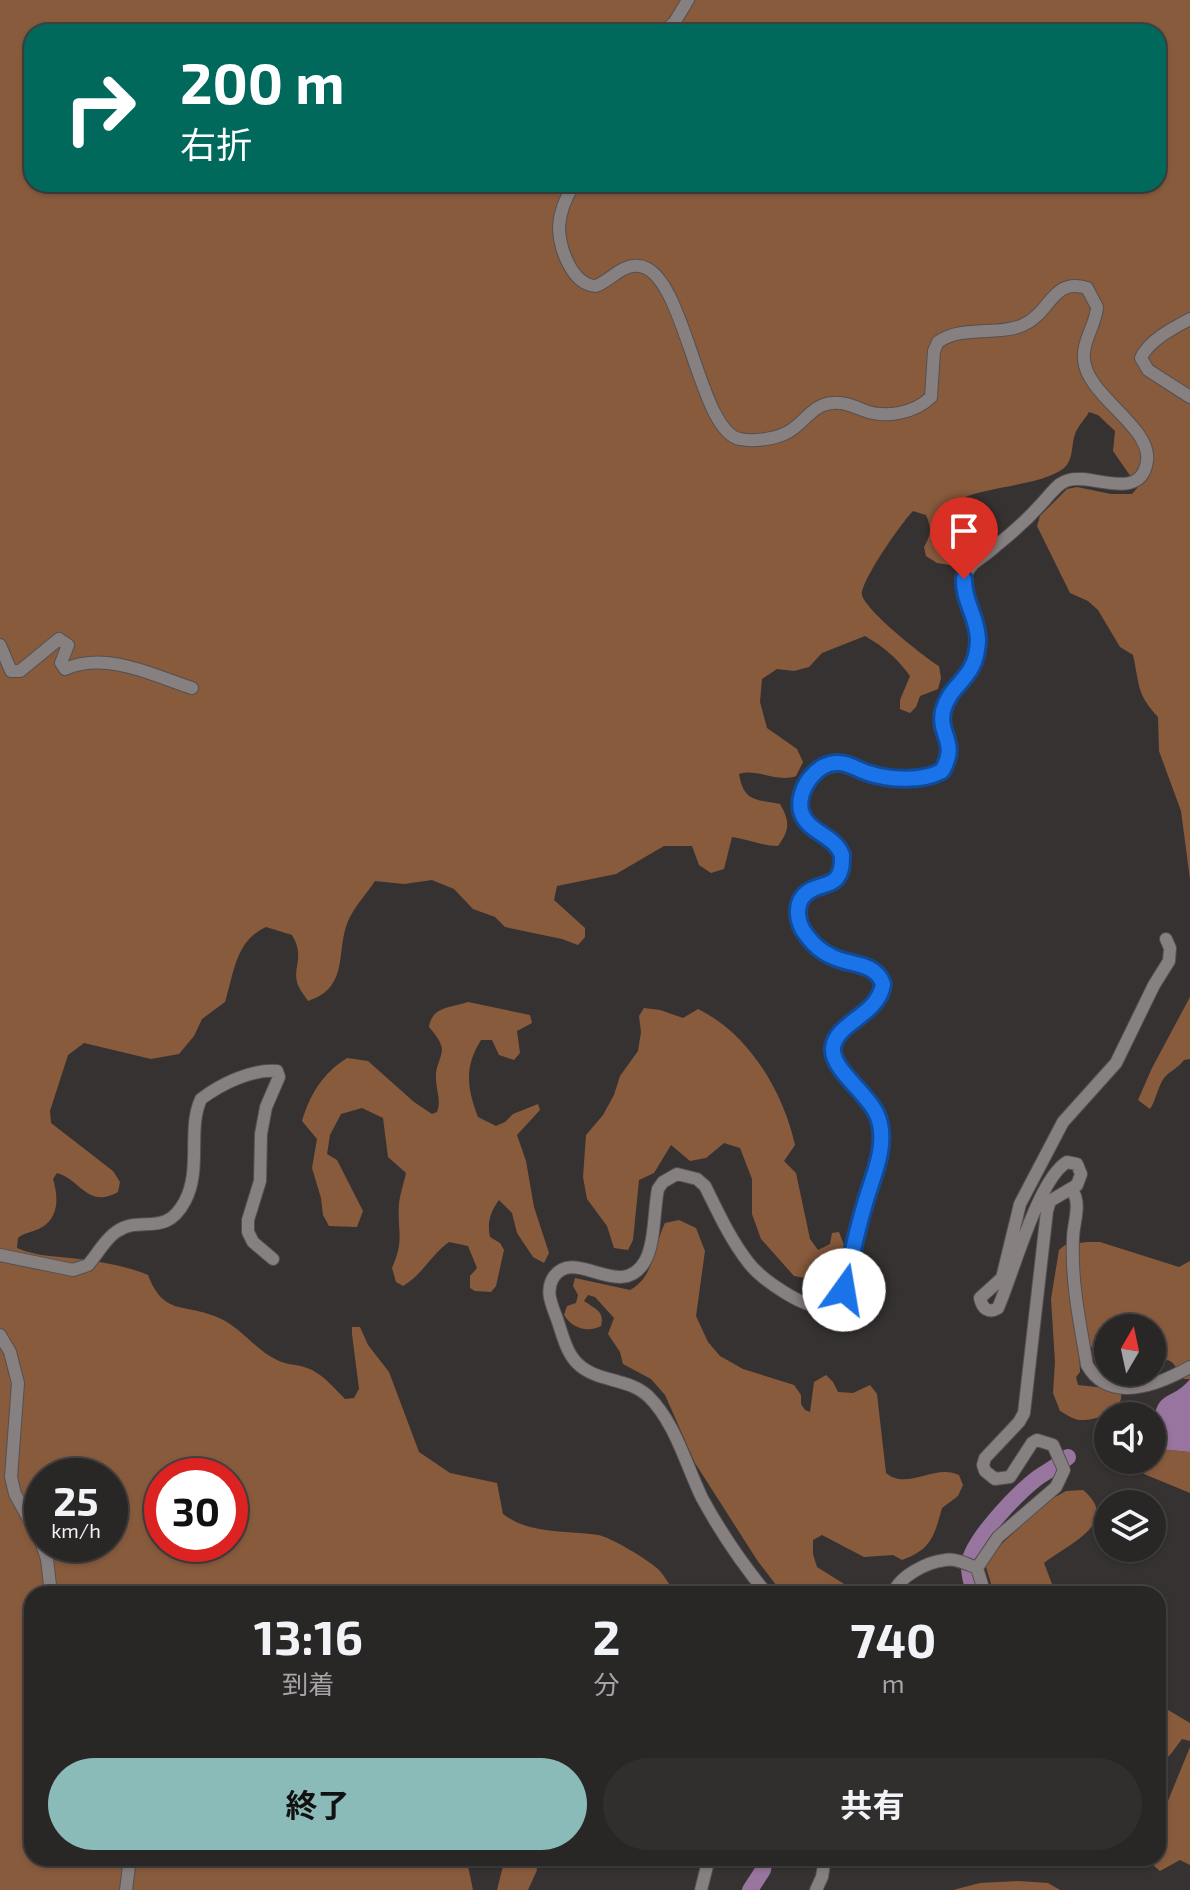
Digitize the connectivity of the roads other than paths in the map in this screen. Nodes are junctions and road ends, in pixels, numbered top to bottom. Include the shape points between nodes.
1 (688, 0) edge
2 (673, 24) edge
3 (569, 192) edge
4 (1190, 319) edge
5 (1190, 397) edge
6 (0, 645) edge
7 (192, 688) dead end
8 (1166, 939) dead end
9 (1072, 1190) junction
10 (0, 1255) edge
11 (273, 1259) dead end
12 (0, 1335) edge
13 (1190, 1367) edge
14 (977, 1568) junction
15 (50, 1586) edge
16 (760, 1586) edge
17 (896, 1586) edge
18 (983, 1586) edge
19 (129, 1866) edge
20 (707, 1866) edge
21 (824, 1866) edge
22 (126, 1890) edge
23 (701, 1890) edge
24 (816, 1890) edge

1 - 2 street
3 - 16 street via 559,226 574,274 580,282 596,286 629,266 654,272 670,299 717,419 732,437 779,436 825,404 886,414 915,410 931,397 938,342 1024,325 1064,286 1074,283 1087,288 1097,307 1085,348 1088,371 1147,450 1145,468 1130,483 1077,478 1058,484 967,571 964,587 978,644 973,666 944,707 950,751 942,771 894,778 834,762 818,771 802,791 805,820 834,841 842,855 838,877 802,898 800,926 830,956 874,969 883,984 879,1000 838,1036 832,1049 837,1064 874,1107 882,1135 839,1298 827,1306 811,1305 780,1290 737,1247 705,1186 677,1174 658,1189 648,1255 638,1269 615,1278 573,1266 558,1273 549,1288 576,1363 633,1385 657,1406 703,1500
4 - 5 street via 1145,349 1141,358 1148,370
6 - 7 street via 11,671 20,671 59,639 68,645 61,663 65,669 99,661
8 - 9 street via 1169,961 1116,1063 1063,1122 1020,1204 1002,1278 980,1298 987,1310 998,1308 1045,1189 1067,1162 1077,1164 1081,1174
9 - 13 street via 1078,1200 1074,1294 1092,1373 1112,1385 1142,1389
9 - 14 street via 1050,1201 1047,1211 1024,1413 983,1465 995,1479 1010,1477 1037,1440 1053,1445 1064,1470 1056,1487 998,1537
10 - 11 street via 83,1268 117,1231 170,1220 191,1185 201,1099 255,1072 277,1071 261,1134 260,1181 248,1220 253,1242
12 - 15 street via 18,1383 11,1477 41,1541
14 - 17 street via 944,1560 904,1577
14 - 18 street
19 - 22 street
20 - 23 street
21 - 24 street

